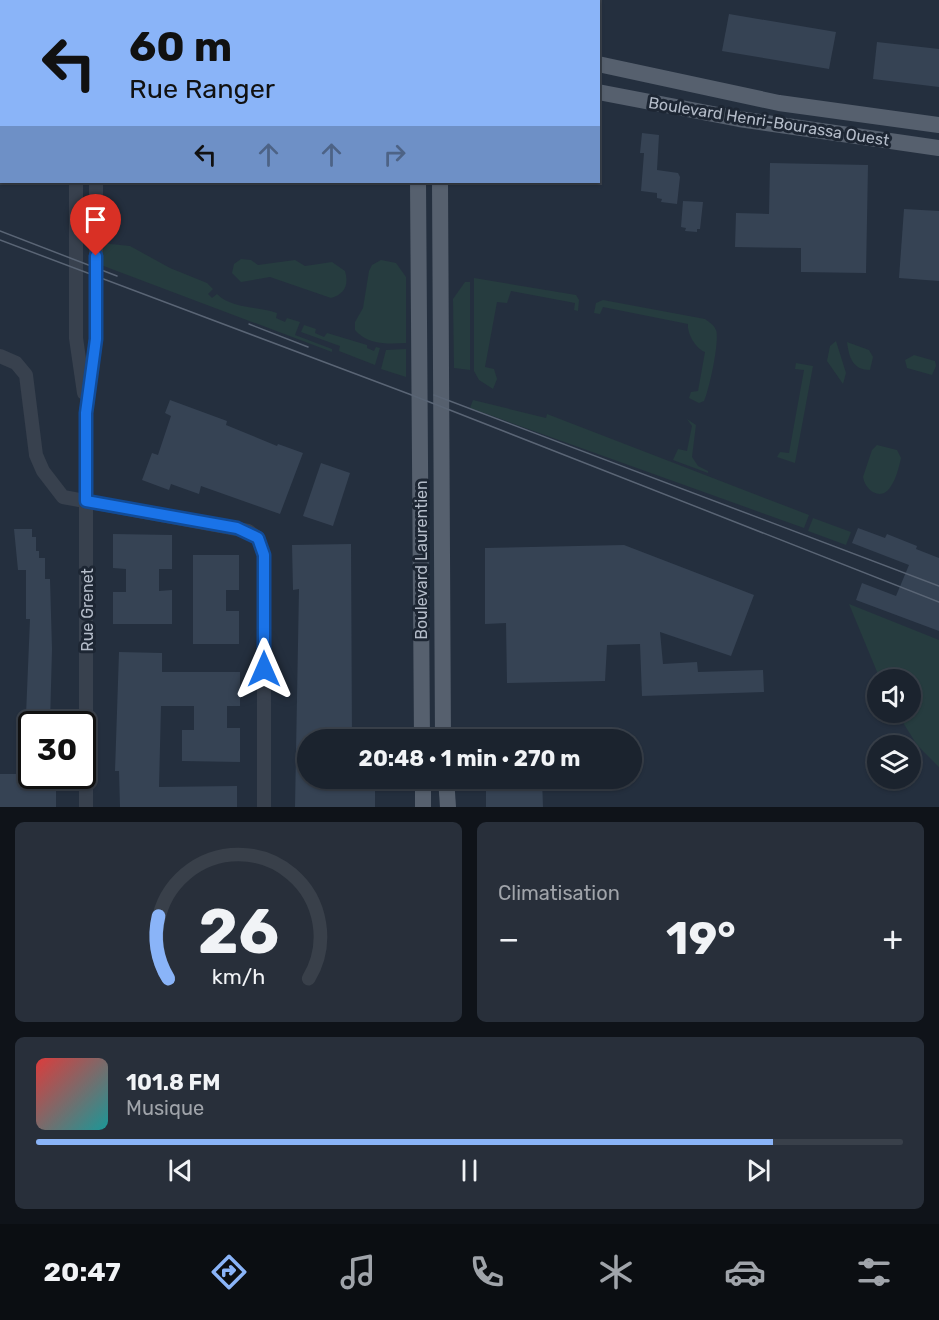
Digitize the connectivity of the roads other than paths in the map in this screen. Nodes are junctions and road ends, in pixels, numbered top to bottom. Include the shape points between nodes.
1 (600, 64) edge
2 (600, 92) edge
3 (939, 125) edge
4 (939, 148) edge
5 (76, 183) edge
6 (96, 183) edge
7 (418, 183) edge
8 (440, 183) edge
9 (0, 356) edge
10 (86, 413) junction
11 (86, 501) junction
12 (422, 729) edge
13 (443, 729) edge
14 (423, 789) edge
15 (447, 789) edge
16 (86, 807) edge
17 (264, 807) edge
18 (423, 807) edge
19 (448, 807) edge

1 - 3 main road, Boulevard Henri-Bourassa Ouest via 780,103
2 - 4 main road, Boulevard Henri-Bourassa Ouest via 749,120
5 - 10 street, Rue Grenet via 76,338
6 - 10 street, Rue Grenet via 96,339
7 - 12 main road, Boulevard Laurentien
8 - 13 main road, Boulevard Laurentien
9 - 11 street via 16,363 26,375 34,447 43,471 63,497
10 - 11 street, Rue Grenet
11 - 16 street, Rue Grenet
11 - 17 street via 248,531 261,543
14 - 18 main road
15 - 19 main road

